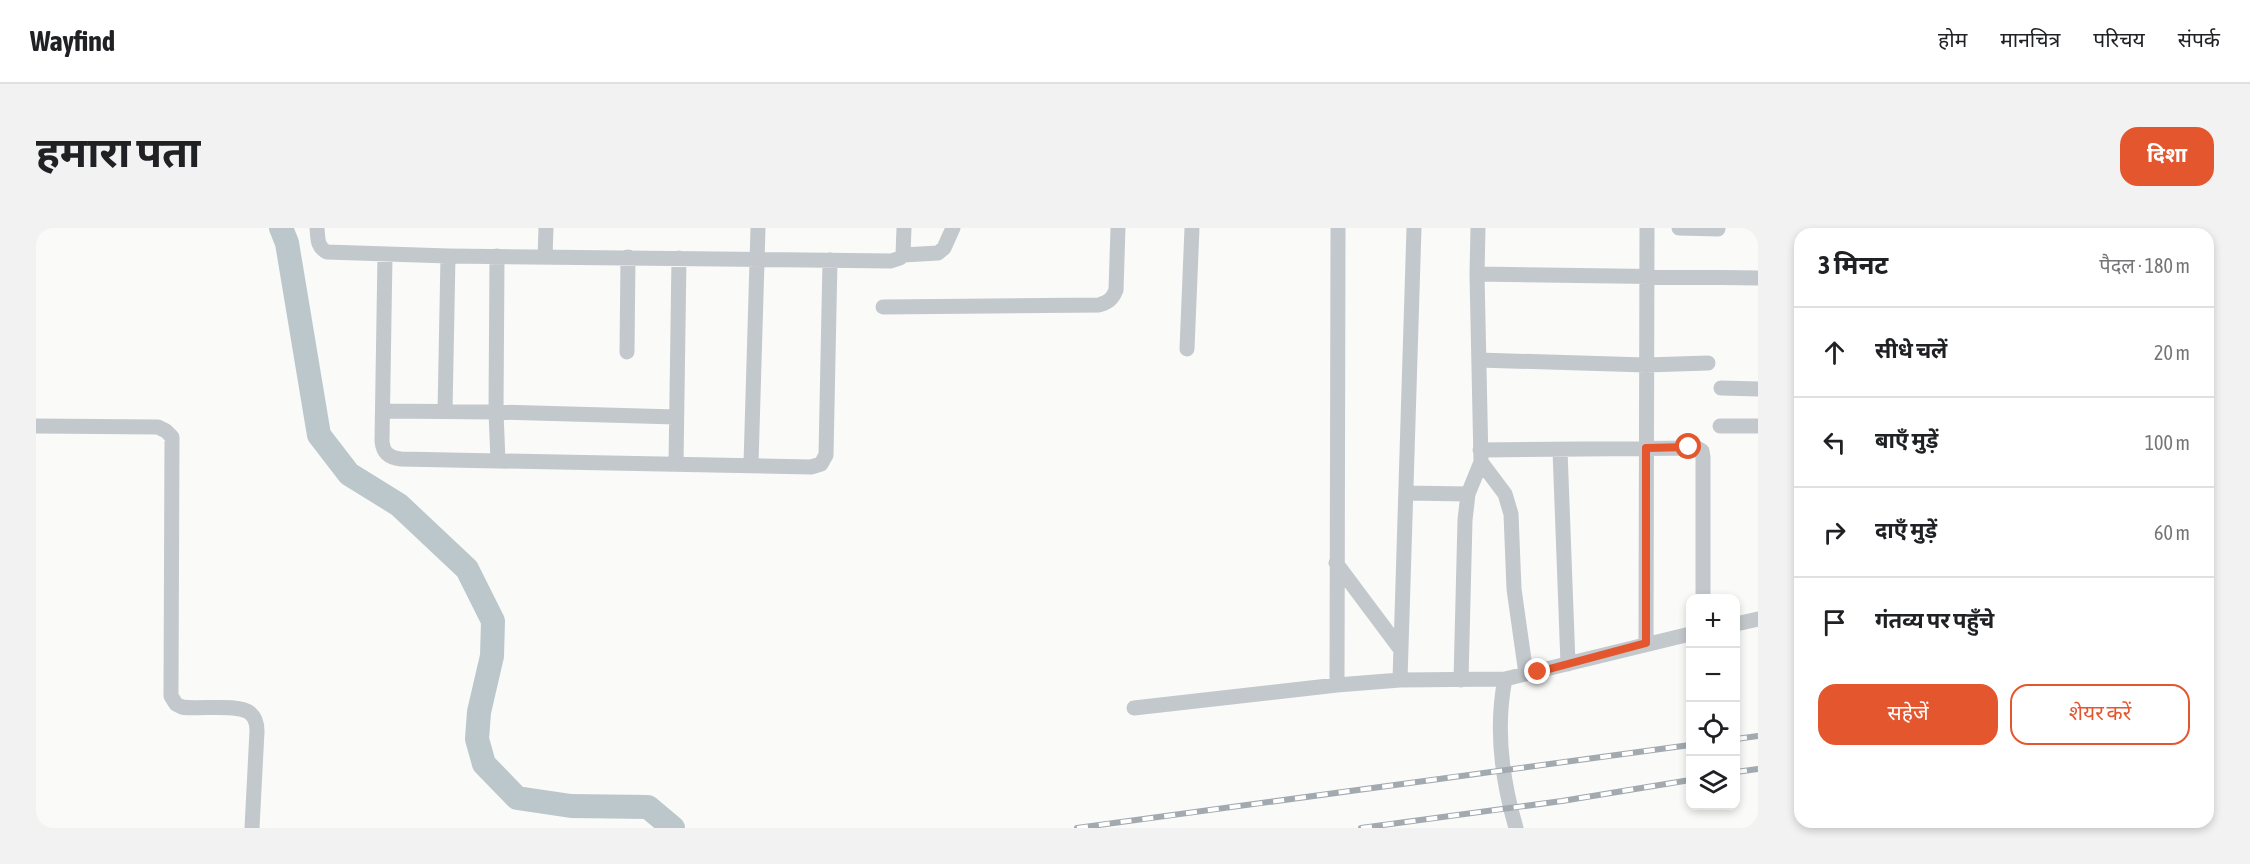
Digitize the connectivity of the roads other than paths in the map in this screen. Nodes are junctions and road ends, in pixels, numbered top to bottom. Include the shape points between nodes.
1 (317, 228) edge
2 (546, 228) edge
3 (758, 228) edge
4 (904, 228) edge
5 (953, 228) edge
6 (1118, 228) edge
7 (1192, 228) edge
8 (1338, 228) edge
9 (1414, 228) edge
10 (1478, 228) edge
11 (1647, 228) edge
12 (1679, 228) edge
13 (1718, 228) edge
14 (385, 255) junction
15 (903, 255) junction
16 (448, 256) junction
17 (497, 256) junction
18 (545, 257) junction
19 (628, 258) junction
20 (679, 258) junction
21 (757, 259) junction
22 (830, 260) junction
23 (1477, 274) junction
24 (1647, 277) junction
25 (1758, 278) edge
26 (883, 307) dead end
27 (1187, 349) dead end
28 (627, 352) dead end
29 (1479, 360) junction
30 (1708, 363) dead end
31 (1646, 365) junction
32 (1721, 388) dead end
33 (1758, 389) edge
34 (383, 411) junction
35 (445, 411) junction
36 (495, 412) junction
37 (676, 417) junction
38 (36, 426) edge
39 (1720, 426) dead end
40 (1758, 426) edge
41 (1646, 448) junction
42 (1560, 450) junction
43 (1480, 456) junction
44 (498, 461) junction
45 (676, 464) junction
46 (751, 464) junction
47 (1406, 493) junction
48 (1468, 494) junction
49 (1336, 563) junction
50 (1703, 594) edge
51 (1758, 619) edge
52 (1740, 623) edge
53 (1686, 635) edge
54 (1646, 643) junction
55 (1401, 650) junction
56 (1568, 664) junction
57 (1526, 675) junction
58 (1400, 680) junction
59 (1461, 680) junction
60 (1505, 680) junction
61 (1336, 685) junction
62 (1134, 708) dead end
63 (252, 828) edge
64 (1516, 828) edge

1 - 14 street via 318,244 327,252
2 - 18 street
3 - 21 street
4 - 15 street
5 - 15 street via 938,253
6 - 26 street via 1116,291 1099,305
7 - 27 street
8 - 49 street
9 - 47 street
10 - 23 street
11 - 24 street
12 - 13 street
14 - 16 street
14 - 34 street
15 - 22 street via 891,261
16 - 17 street
16 - 35 street
17 - 18 street
17 - 36 street
18 - 19 street
19 - 20 street
19 - 28 street
20 - 21 street
20 - 37 street
21 - 22 street
21 - 46 street
22 - 46 street via 825,459 811,467
23 - 24 street
23 - 29 street
24 - 25 street
24 - 31 street
29 - 31 street
29 - 43 street
30 - 31 street
31 - 41 street
32 - 33 street
34 - 35 street
34 - 44 street via 382,446 389,456
35 - 36 street
36 - 37 street
36 - 44 street
37 - 45 street
38 - 63 street via 158,427 172,437 171,696 182,707 237,709 254,717 257,731
39 - 40 street
41 - 42 street
41 - 50 street via 1689,447 1702,451
41 - 54 street
42 - 43 street
42 - 56 street
43 - 48 street
43 - 57 street via 1505,494 1511,514 1514,589
44 - 45 street
45 - 46 street
47 - 48 street
47 - 55 street
48 - 59 street
49 - 55 street
49 - 61 street
51 - 52 street
53 - 54 street
54 - 56 street
55 - 58 street
56 - 57 street
57 - 60 street
58 - 59 street
58 - 61 street
59 - 60 street
60 - 64 street via 1500,704 1500,747
61 - 62 street

